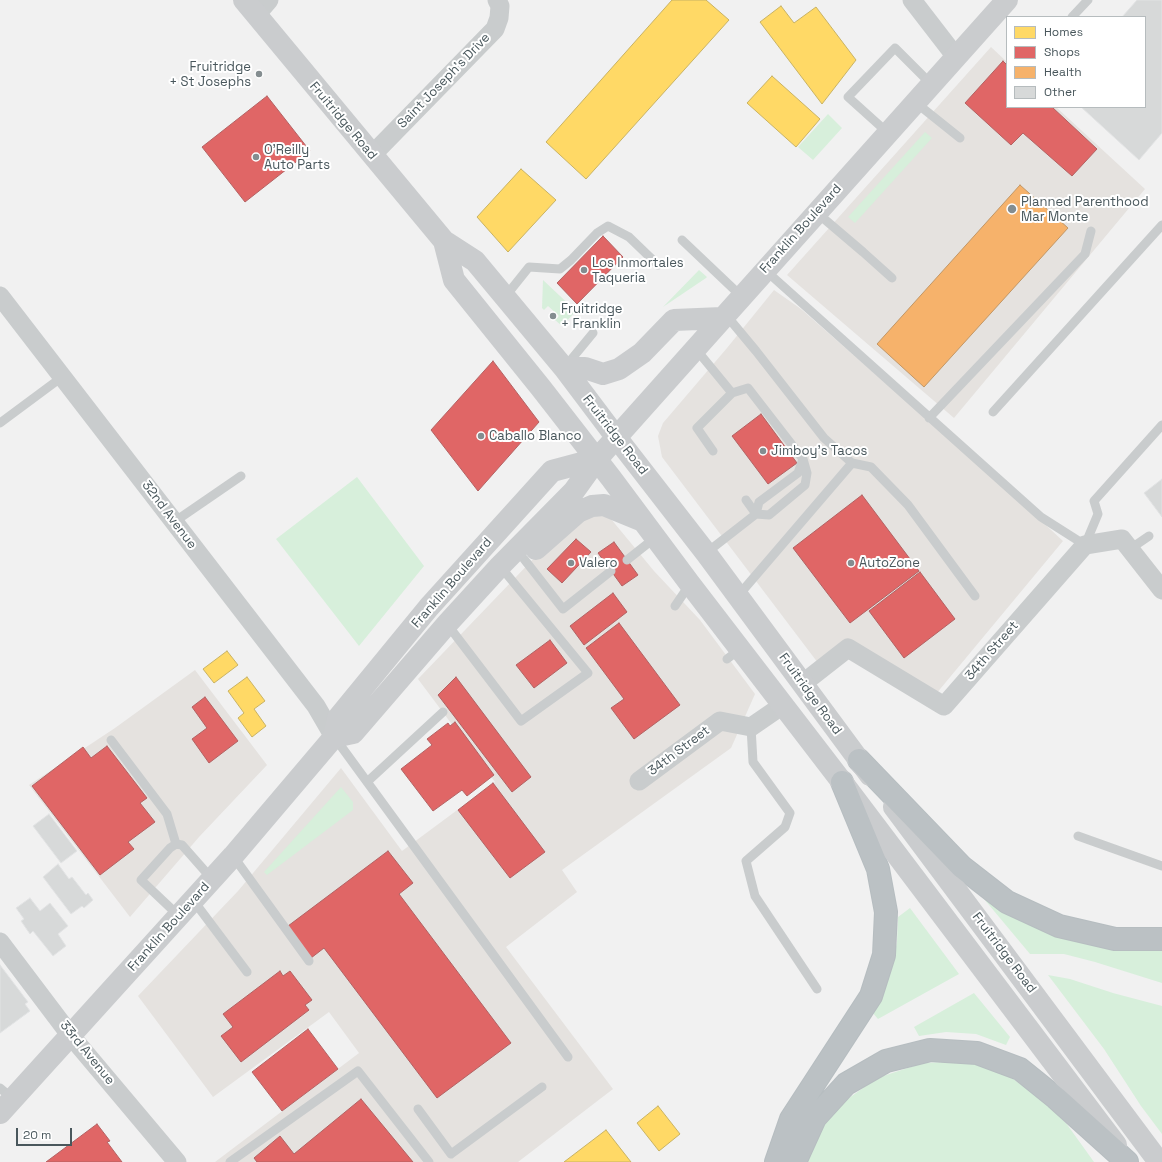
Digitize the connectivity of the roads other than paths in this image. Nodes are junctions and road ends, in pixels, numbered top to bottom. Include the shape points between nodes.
1 (497, 0) edge
2 (912, 0) edge
3 (1007, 0) edge
4 (1088, 0) edge
5 (256, 5) edge
6 (1073, 16) edge
7 (956, 57) junction
8 (931, 84) junction
9 (915, 102) junction
10 (888, 133) junction
11 (960, 138) dead end
12 (372, 155) junction
13 (816, 212) junction
14 (1162, 225) edge
15 (1091, 231) dead end
16 (682, 240) dead end
17 (444, 241) junction
18 (658, 265) dead end
19 (764, 270) junction
20 (892, 278) dead end
21 (0, 296) edge
22 (742, 296) junction
23 (505, 297) junction
24 (723, 316) junction
25 (592, 333) dead end
26 (695, 348) junction
27 (564, 368) junction
28 (62, 377) junction
29 (732, 393) junction
30 (993, 412) dead end
31 (929, 418) junction
32 (0, 423) edge
33 (1162, 425) edge
34 (616, 437) junction
35 (713, 451) dead end
36 (597, 459) junction
37 (803, 459) junction
38 (852, 463) junction
39 (241, 476) dead end
40 (746, 500) dead end
41 (756, 514) junction
42 (174, 522) junction
43 (649, 529) junction
44 (1149, 536) dead end
45 (1085, 545) junction
46 (1130, 549) junction
47 (706, 553) junction
48 (524, 559) junction
49 (627, 560) dead end
50 (500, 566) junction
51 (611, 571) dead end
52 (690, 584) junction
53 (1162, 590) edge
54 (738, 596) junction
55 (975, 596) dead end
56 (675, 606) dead end
57 (447, 624) junction
58 (802, 684) junction
59 (784, 705) junction
60 (444, 712) dead end
61 (751, 727) junction
62 (334, 736) junction
63 (111, 740) dead end
64 (859, 760) junction
65 (639, 781) dead end
66 (367, 782) junction
67 (842, 782) junction
68 (1078, 836) dead end
69 (176, 844) junction
70 (233, 856) junction
71 (1162, 866) edge
72 (212, 879) junction
73 (193, 900) junction
74 (179, 916) junction
75 (1162, 939) edge
76 (0, 942) edge
77 (309, 961) dead end
78 (247, 972) dead end
79 (817, 989) dead end
80 (71, 1036) junction
81 (568, 1057) dead end
82 (542, 1086) dead end
83 (4, 1100) edge
84 (418, 1109) dead end
85 (1155, 1156) edge
86 (177, 1162) edge
87 (230, 1162) edge
88 (429, 1162) edge
89 (776, 1162) edge
90 (795, 1162) edge
91 (1128, 1162) edge

1 - 12 street, Saint Joseph's Drive via 500,6 495,29
2 - 7 street
3 - 7 main road, Franklin Boulevard
4 - 6 lane
5 - 12 main road, Fruitridge Road
7 - 8 main road, Franklin Boulevard
8 - 9 main road, Franklin Boulevard
8 - 10 lane via 895,48 848,97
9 - 10 main road, Franklin Boulevard
9 - 11 lane
10 - 13 main road, Franklin Boulevard
12 - 17 main road, Fruitridge Road
13 - 19 main road, Franklin Boulevard
13 - 20 lane
14 - 30 lane
15 - 31 lane via 1085,254
16 - 22 lane
17 - 23 main road, Fruitridge Road via 475,261
17 - 36 main road, Fruitridge Road via 454,280
18 - 23 lane via 628,237 608,226 597,233 560,269 529,267
19 - 22 main road, Franklin Boulevard
19 - 31 lane
21 - 28 street, 32nd Avenue
22 - 24 main road, Franklin Boulevard
23 - 27 main road, Fruitridge Road
24 - 26 main road, Franklin Boulevard
24 - 27 main road via 674,320 642,353 619,369 603,374 585,368
24 - 38 lane via 756,351 824,438
25 - 27 lane
26 - 29 lane
26 - 34 main road, Franklin Boulevard
27 - 34 main road, Fruitridge Road
28 - 32 lane
28 - 42 street, 32nd Avenue
29 - 35 lane via 697,428
29 - 37 lane via 748,388
31 - 45 lane via 1041,517
33 - 45 lane via 1094,500 1098,514
34 - 36 main road, Franklin Boulevard
34 - 47 main road, Fruitridge Road
36 - 43 main road, Fruitridge Road
36 - 50 main road, Franklin Boulevard via 574,491
36 - 62 main road, Franklin Boulevard via 552,471 429,607 338,718
37 - 41 lane via 798,473 759,502
37 - 41 lane via 807,473 805,485 769,515
38 - 54 lane
38 - 55 lane via 871,466 908,505
39 - 42 lane
40 - 41 lane
41 - 47 lane
42 - 62 street, 32nd Avenue via 316,706
43 - 48 main road via 604,505 592,506 578,512
43 - 49 lane
43 - 52 main road, Fruitridge Road
44 - 46 lane
45 - 46 street via 1122,539
45 - 58 street, 34th Street via 944,706 848,648
46 - 53 street
47 - 54 main road, Fruitridge Road
48 - 50 main road
48 - 51 lane via 563,609
50 - 57 main road, Franklin Boulevard
50 - 57 lane via 588,673 521,721
52 - 56 lane
52 - 59 main road, Fruitridge Road via 733,654
54 - 58 main road, Fruitridge Road
57 - 62 main road, Franklin Boulevard via 353,732
58 - 64 main road, Fruitridge Road
59 - 61 street
59 - 67 main road, Fruitridge Road
60 - 66 lane
61 - 65 street, 34th Street via 720,721
61 - 79 lane via 753,762 790,813 784,827 746,861 755,896
62 - 66 lane
62 - 70 main road, Franklin Boulevard
63 - 69 lane via 167,814
64 - 75 highway via 962,867 1007,902 1059,926 1115,939
64 - 85 main road, Fruitridge Road
66 - 81 lane
67 - 89 highway via 878,869 886,912 884,955 871,996 791,1119
67 - 91 main road, Fruitridge Road
68 - 71 lane
69 - 72 lane via 182,845
69 - 74 lane via 141,880
70 - 72 main road, Franklin Boulevard
70 - 77 lane
72 - 73 main road, Franklin Boulevard
73 - 74 main road, Franklin Boulevard
73 - 78 lane
74 - 80 main road, Franklin Boulevard
76 - 80 street, 33rd Avenue
80 - 83 main road, Franklin Boulevard
80 - 86 street, 33rd Avenue
82 - 84 lane via 451,1154
87 - 88 lane via 358,1071
90 - 91 highway via 815,1118 846,1084 886,1061 930,1050 977,1053 1020,1070 1056,1098

